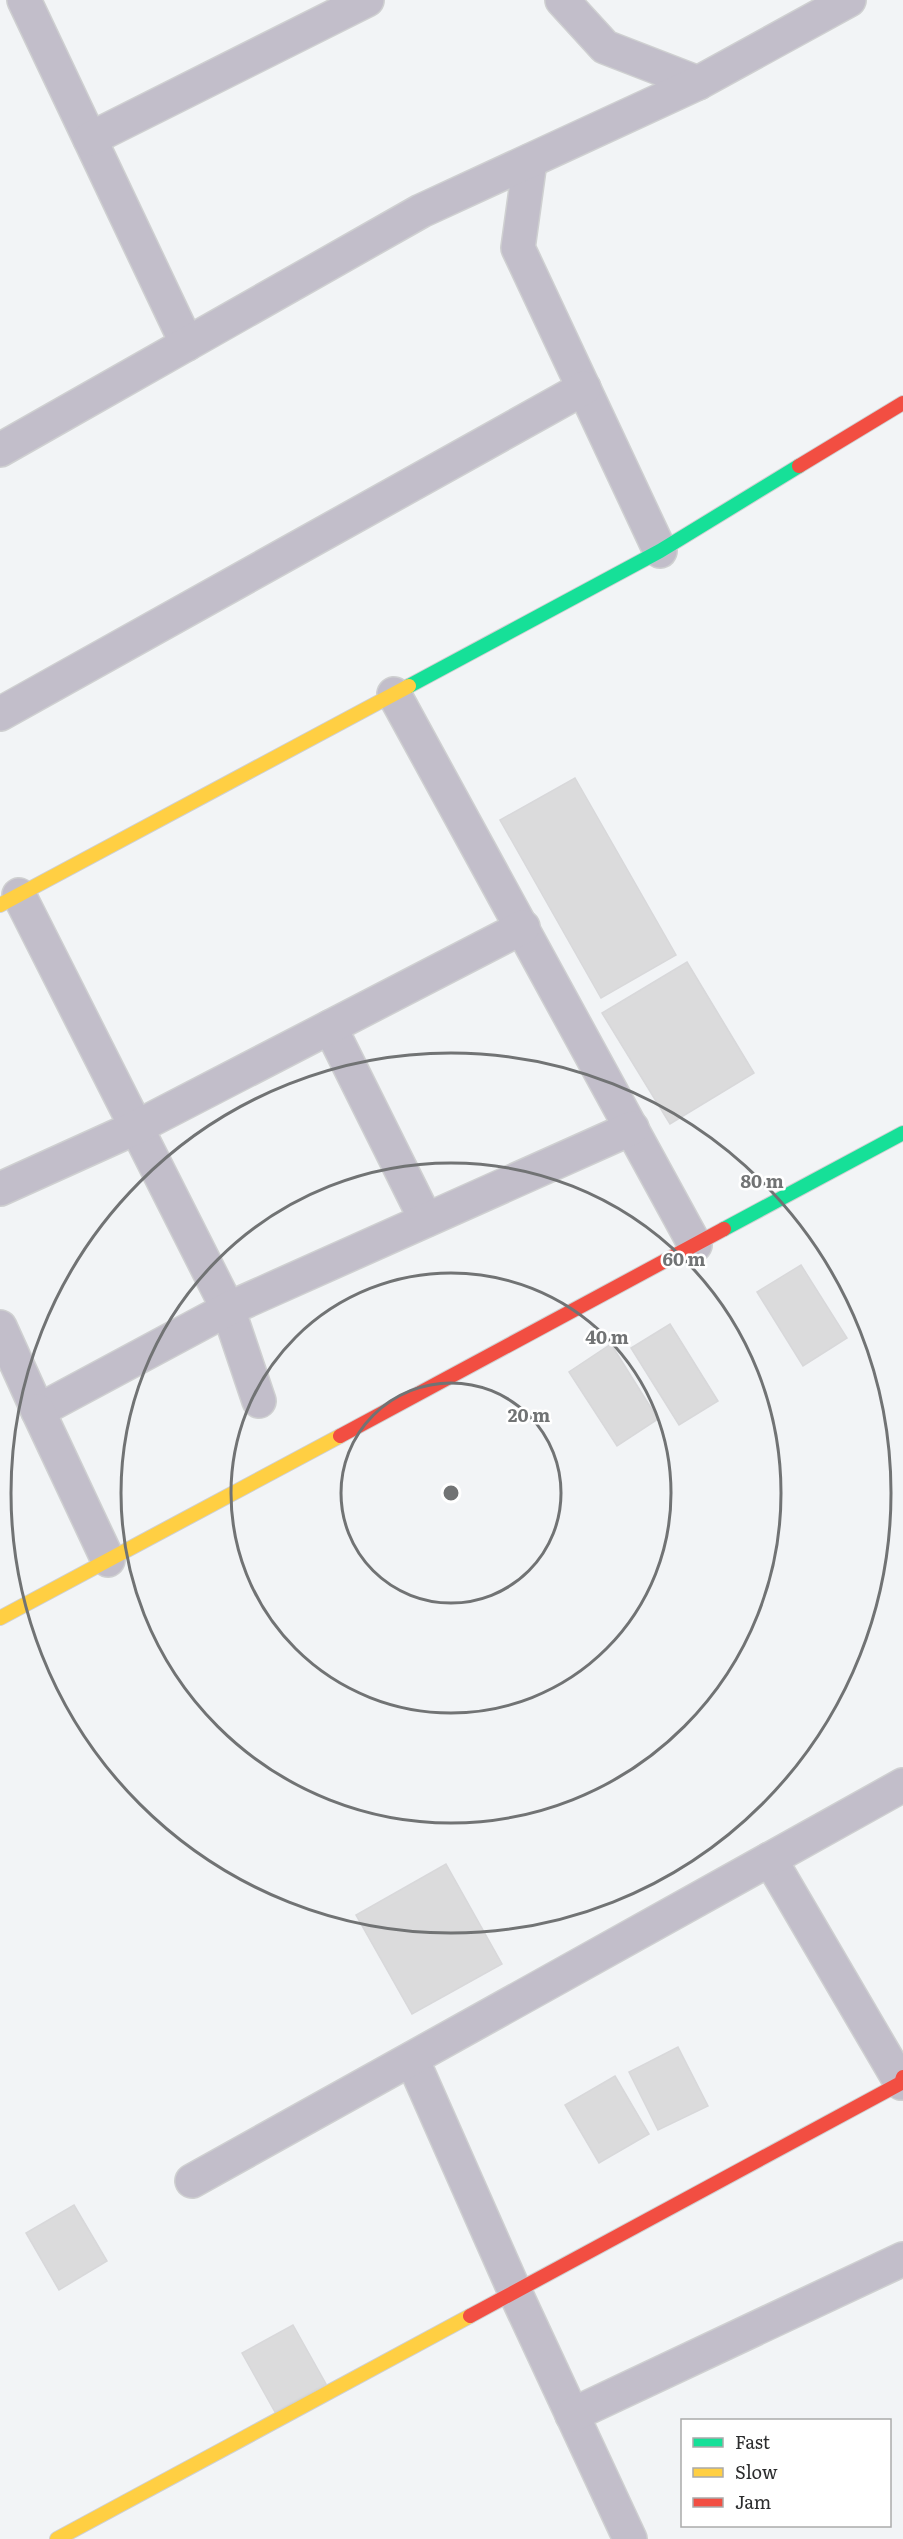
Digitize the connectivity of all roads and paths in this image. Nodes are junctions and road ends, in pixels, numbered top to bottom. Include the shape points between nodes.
1 (24, 0) edge
2 (367, 0) edge
3 (562, 0) edge
4 (849, 0) edge
5 (698, 83) junction
6 (90, 139) junction
7 (530, 160) junction
8 (187, 344) junction
9 (584, 388) junction
10 (903, 403) edge
11 (0, 450) edge
12 (660, 551) junction
13 (394, 694) junction
14 (0, 714) edge
15 (10, 900) edge
16 (523, 927) junction
17 (330, 1027) junction
18 (137, 1127) junction
19 (632, 1128) junction
20 (903, 1133) edge
21 (0, 1190) edge
22 (426, 1220) junction
23 (695, 1245) junction
24 (228, 1309) junction
25 (0, 1327) edge
26 (259, 1401) dead end
27 (38, 1411) junction
28 (108, 1560) junction
29 (0, 1618) edge
30 (903, 1785) edge
31 (770, 1859) junction
32 (412, 2059) junction
33 (902, 2082) edge
34 (192, 2181) dead end
35 (903, 2259) edge
36 (515, 2292) junction
37 (572, 2415) junction
38 (57, 2539) edge
39 (630, 2539) edge

1 - 6 street
2 - 6 street
3 - 5 street via 605,47
4 - 5 street
5 - 7 street
6 - 8 street
7 - 8 street via 421,212
7 - 9 street via 518,248
8 - 11 street
9 - 12 street
9 - 14 street
10 - 12 street
12 - 13 street
13 - 15 street
13 - 16 street
15 - 18 street
16 - 17 street
16 - 19 street
17 - 18 street
17 - 22 street
18 - 21 street
18 - 24 street
19 - 22 street
19 - 23 street
20 - 23 street
22 - 24 street
23 - 28 street
24 - 26 street
24 - 27 street
25 - 27 street
27 - 28 street
28 - 29 street
30 - 31 street
31 - 32 street
31 - 33 street
32 - 34 street
32 - 36 street
33 - 36 street
35 - 37 street
36 - 37 street
36 - 38 street
37 - 39 street

